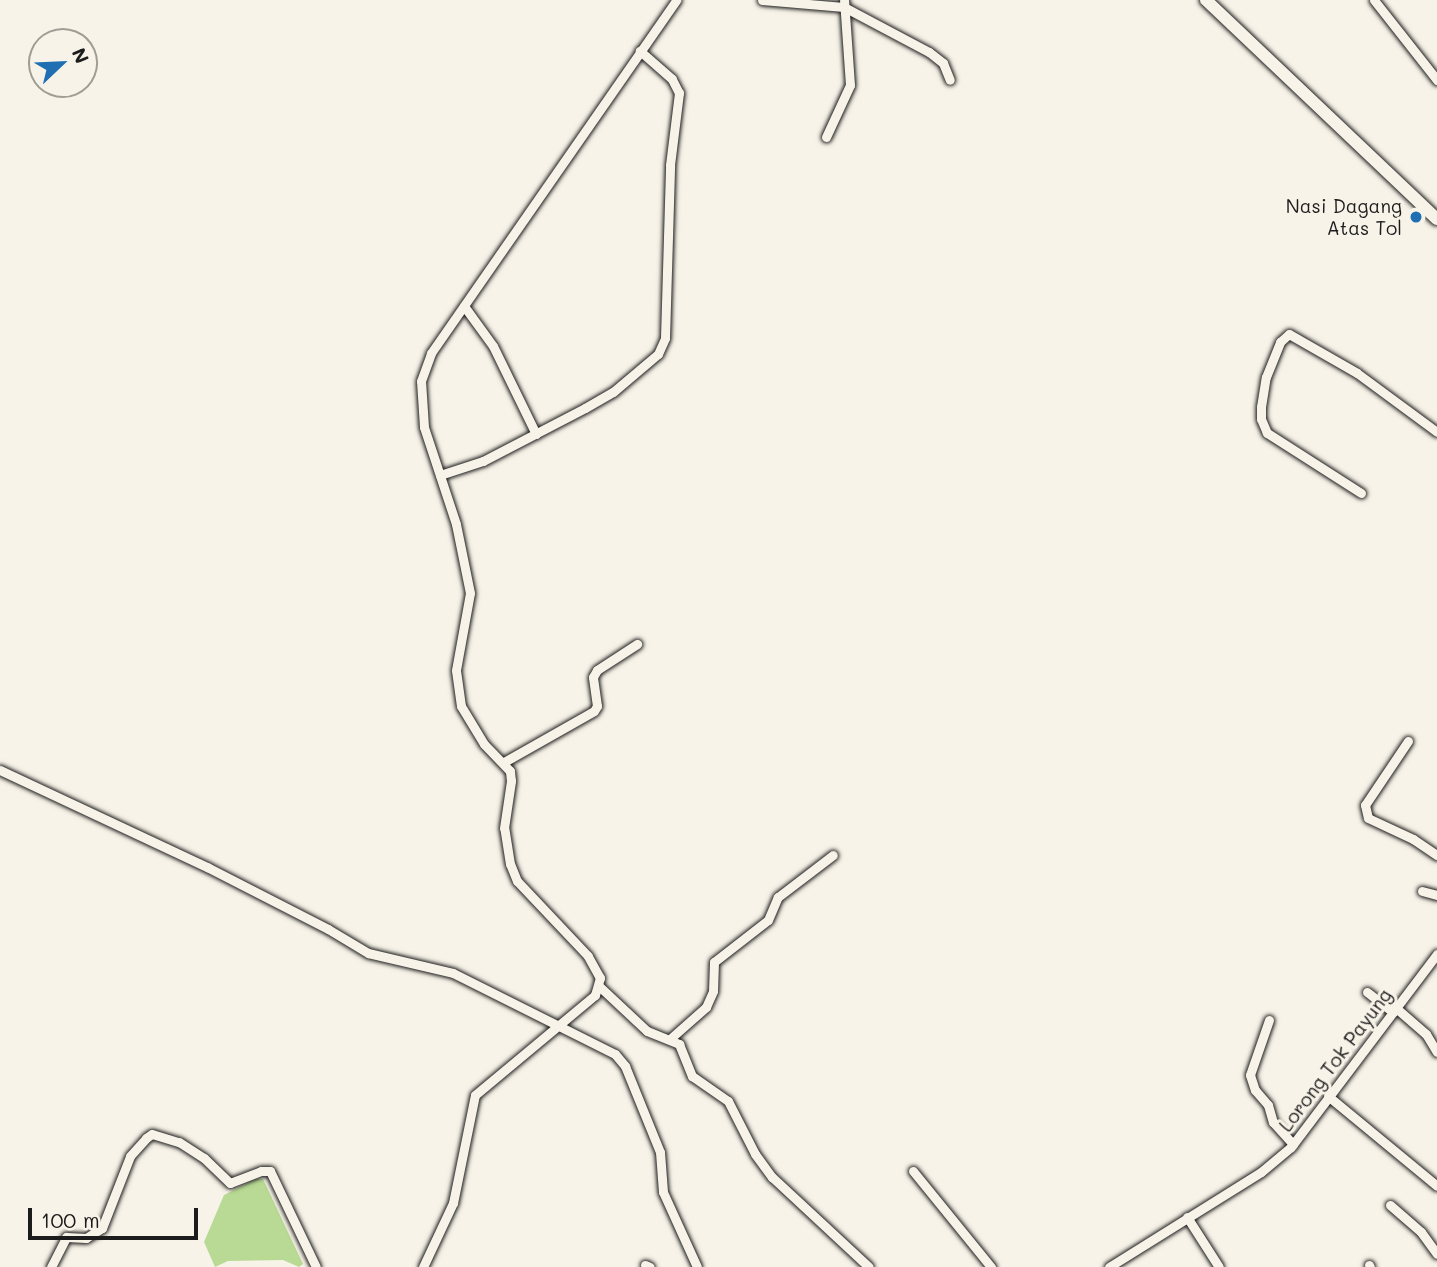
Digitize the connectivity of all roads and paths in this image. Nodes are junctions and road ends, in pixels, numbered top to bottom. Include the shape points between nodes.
1 (676, 0) edge
2 (762, 0) edge
3 (1206, 0) edge
4 (1374, 0) edge
5 (844, 3) edge
6 (640, 51) junction
7 (950, 80) dead end
8 (1437, 80) edge
9 (826, 137) dead end
10 (1437, 219) edge
11 (464, 306) junction
12 (1437, 432) edge
13 (536, 435) junction
14 (440, 475) junction
15 (1361, 493) dead end
16 (637, 644) dead end
17 (1408, 741) dead end
18 (503, 762) junction
19 (0, 770) edge
20 (832, 855) dead end
21 (1437, 855) edge
22 (1422, 891) dead end
23 (1437, 895) edge
24 (1437, 954) edge
25 (600, 987) junction
26 (1367, 992) dead end
27 (1395, 1010) junction
28 (1269, 1020) dead end
29 (555, 1026) junction
30 (671, 1038) junction
31 (1437, 1052) edge
32 (1328, 1096) junction
33 (1293, 1144) junction
34 (913, 1171) dead end
35 (1437, 1186) edge
36 (1390, 1205) dead end
37 (1187, 1217) junction
38 (1437, 1254) edge
39 (51, 1267) edge
40 (316, 1267) edge
41 (423, 1267) edge
42 (697, 1267) edge
43 (869, 1267) edge
44 (991, 1267) edge
45 (1109, 1267) edge
46 (1219, 1267) edge

1 - 6 street
2 - 5 street
3 - 10 street
4 - 8 street
5 - 7 street via 929,52 943,63
5 - 9 street via 850,85
6 - 11 street
6 - 13 street via 672,79 679,93 670,165 665,338 658,354 613,392
11 - 13 street via 493,346
11 - 14 street via 431,353 421,381 424,427
12 - 15 street via 1357,373 1289,334 1280,342 1266,377 1261,419 1267,433
13 - 14 street via 484,461
14 - 18 street via 470,593 456,670 458,695 474,731
16 - 18 street via 597,670 594,711
17 - 21 street via 1365,805 1368,818
18 - 25 street via 511,781 504,828 514,874 597,969
19 - 29 street via 207,867 368,953 453,973
20 - 30 street via 778,897 768,920 714,962 713,990 706,1007
22 - 23 street
24 - 27 street, Lorong Tok Payung
25 - 29 street
25 - 30 street via 647,1031
26 - 27 street
27 - 31 street via 1426,1034
27 - 32 street, Lorong Tok Payung
28 - 33 street via 1250,1074 1273,1122
29 - 41 street via 475,1095 453,1203
29 - 42 street via 609,1051 622,1062 660,1152 663,1192
30 - 43 street via 683,1050 695,1079 728,1101 772,1177
32 - 33 street, Lorong Tok Payung
32 - 35 street
33 - 37 street, Lorong Tok Payung via 1261,1172
34 - 44 street
36 - 38 street via 1421,1232
37 - 45 street, Lorong Tok Payung
37 - 46 street
39 - 40 street via 66,1237 86,1238 102,1228 130,1156 152,1134 180,1142 230,1182 270,1171

